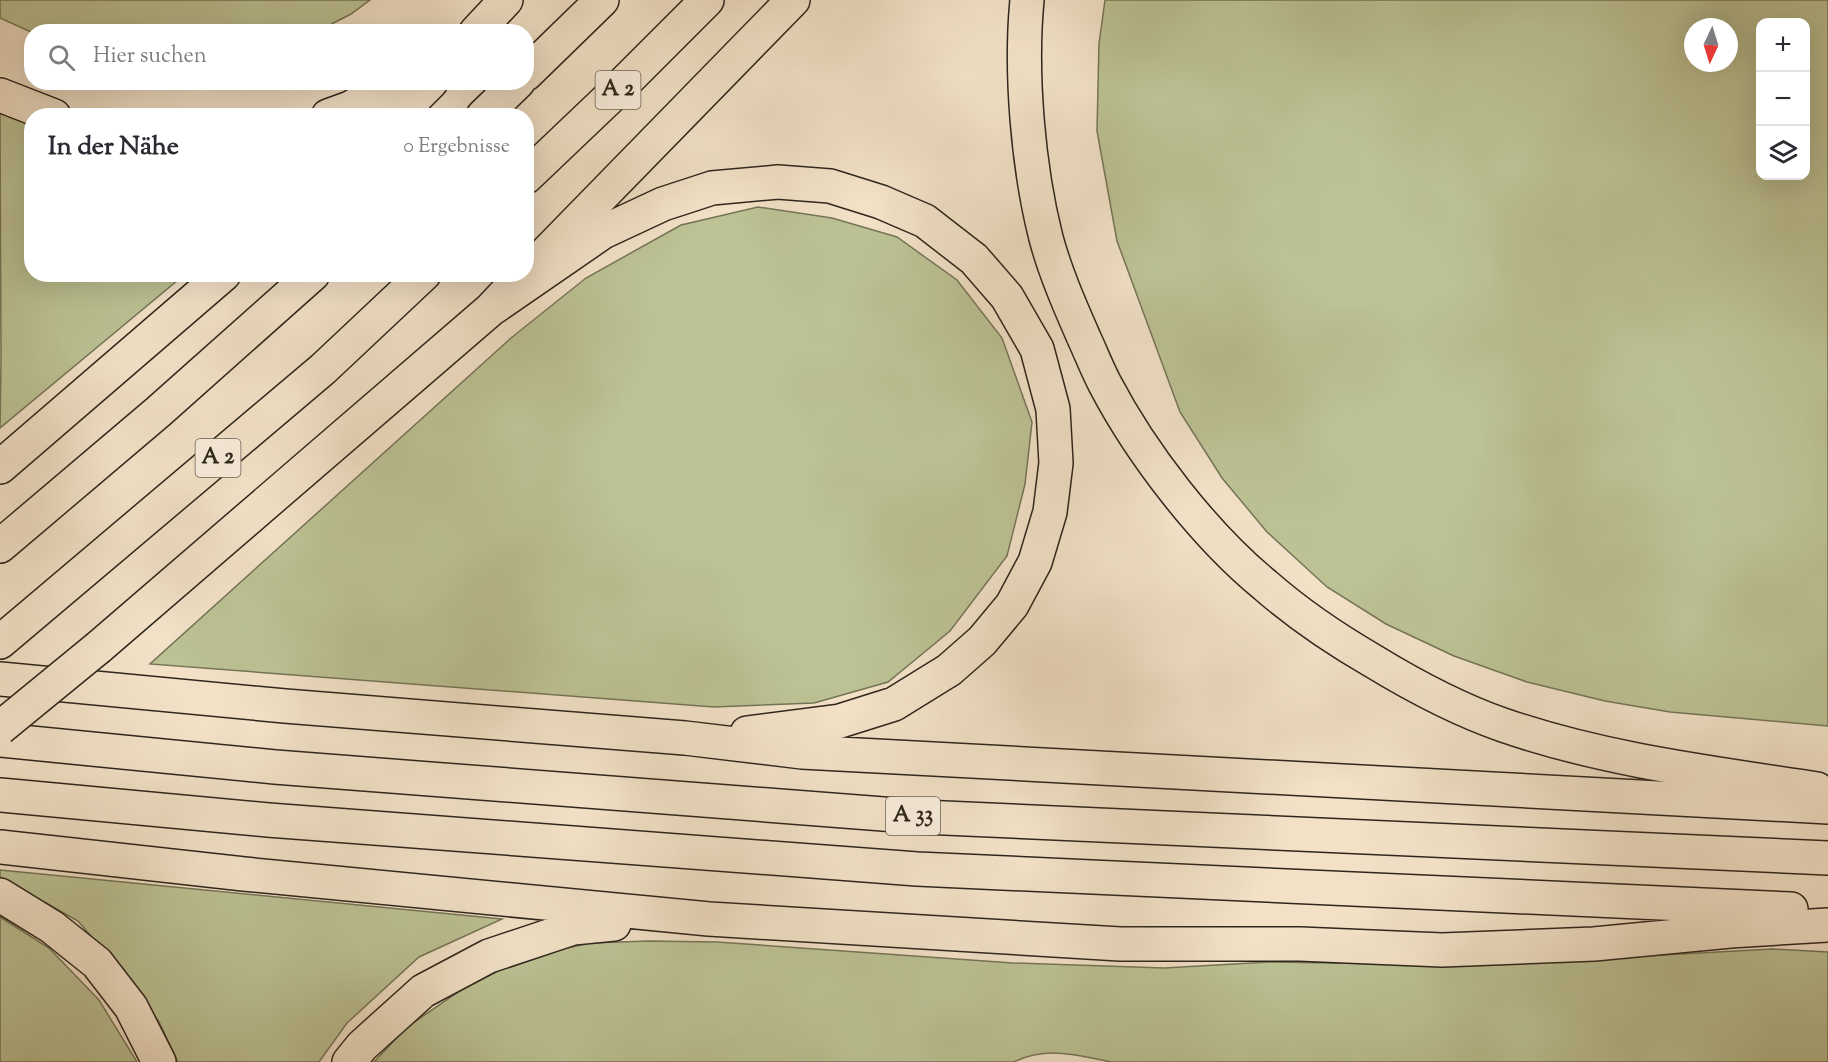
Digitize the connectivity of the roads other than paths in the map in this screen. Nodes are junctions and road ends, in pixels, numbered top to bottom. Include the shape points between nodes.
1 (602, 0) edge
2 (707, 0) edge
3 (793, 0) edge
4 (1027, 0) edge
5 (534, 66) edge
6 (381, 90) edge
7 (423, 90) edge
8 (510, 90) edge
9 (0, 95) edge
10 (33, 108) edge
11 (350, 108) edge
12 (405, 108) edge
13 (491, 108) edge
14 (534, 169) edge
15 (534, 266) edge
16 (534, 280) edge
17 (215, 282) edge
18 (304, 282) edge
19 (415, 282) edge
20 (518, 282) edge
21 (531, 282) edge
22 (490, 310) junction
23 (0, 467) edge
24 (0, 546) edge
25 (3, 639) edge
26 (0, 679) edge
27 (0, 728) edge
28 (685, 738) junction
29 (0, 740) edge
30 (1828, 790) edge
31 (0, 795) edge
32 (1828, 807) edge
33 (0, 847) edge
34 (1828, 858) edge
35 (0, 895) edge
36 (1828, 911) edge
37 (710, 919) junction
38 (1828, 925) edge
39 (159, 1062) edge
40 (349, 1062) edge

1 - 5 highway
2 - 14 highway, A 2
3 - 15 highway
4 - 30 highway via 1026,86 1032,164 1046,239 1069,302 1105,384 1132,429 1180,497 1262,584 1347,646 1437,698 1512,727 1574,746 1676,768
6 - 11 highway
7 - 12 highway
8 - 13 highway
9 - 10 highway
16 - 28 highway via 603,232 663,204 712,188 778,182 830,186 925,221 974,260 1007,297 1037,349 1053,409 1056,463 1050,512 1035,562 1012,605 982,641 949,670 894,704 840,722
17 - 23 highway
18 - 24 highway
19 - 25 highway, A 2 via 323,369
20 - 22 highway
21 - 22 highway
22 - 27 highway, bridge
26 - 28 highway
28 - 32 highway via 801,752
29 - 34 highway, A 33 via 275,767 922,817
31 - 36 highway, A 33 via 268,820 917,869
33 - 37 highway
35 - 39 highway via 52,927 97,963 132,1007
37 - 38 highway via 1120,944 1300,944 1442,950 1594,944
37 - 40 highway via 573,928 489,956 423,991

